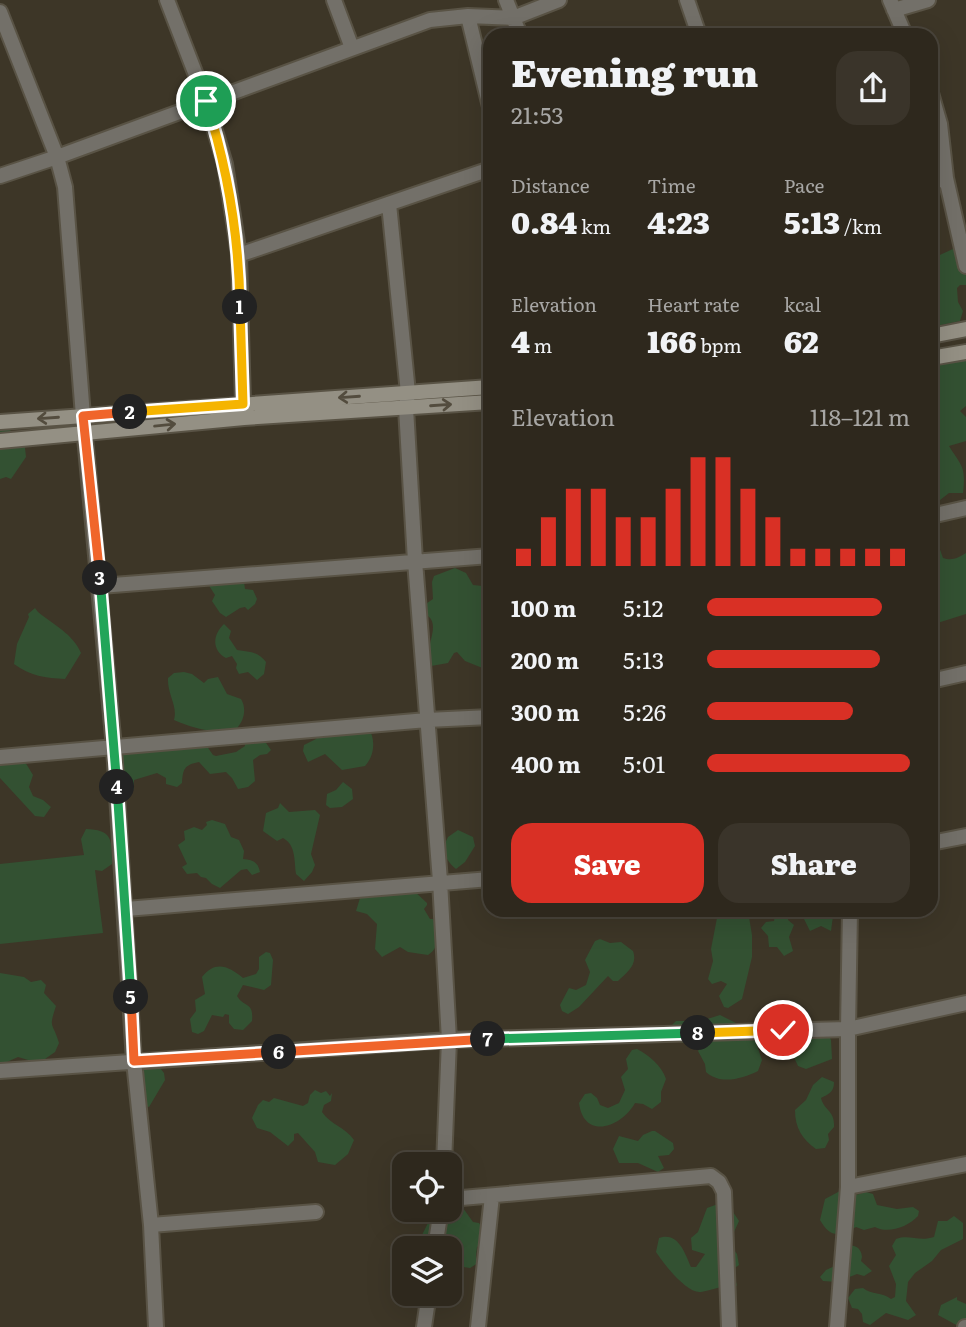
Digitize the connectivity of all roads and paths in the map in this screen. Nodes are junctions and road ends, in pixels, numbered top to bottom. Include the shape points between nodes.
1 (167, 0) edge
2 (334, 0) edge
3 (506, 0) edge
4 (559, 0) edge
5 (687, 0) edge
6 (928, 0) edge
7 (892, 5) edge
8 (0, 12) edge
9 (468, 16) junction
10 (513, 18) junction
11 (517, 28) edge
12 (697, 28) edge
13 (902, 28) edge
14 (352, 48) junction
15 (483, 78) edge
16 (206, 101) junction
17 (938, 117) edge
18 (57, 157) junction
19 (483, 171) edge
20 (0, 176) edge
21 (946, 178) junction
22 (938, 181) edge
23 (389, 204) junction
24 (239, 255) junction
25 (966, 266) edge
26 (966, 329) edge
27 (938, 335) edge
28 (966, 352) edge
29 (938, 357) edge
30 (483, 388) edge
31 (407, 400) junction
32 (483, 402) edge
33 (243, 404) junction
34 (83, 416) junction
35 (0, 422) edge
36 (86, 433) junction
37 (0, 441) edge
38 (966, 508) edge
39 (938, 514) edge
40 (483, 556) edge
41 (415, 561) junction
42 (100, 586) junction
43 (966, 673) edge
44 (938, 679) edge
45 (483, 717) edge
46 (427, 720) junction
47 (114, 748) junction
48 (0, 757) edge
49 (966, 836) edge
50 (938, 842) edge
51 (483, 879) edge
52 (440, 881) junction
53 (126, 909) junction
54 (850, 917) edge
55 (966, 1003) edge
56 (848, 1029) junction
57 (449, 1040) junction
58 (134, 1061) junction
59 (0, 1071) edge
60 (444, 1152) edge
61 (966, 1164) edge
62 (848, 1187) junction
63 (492, 1196) junction
64 (462, 1198) edge
65 (316, 1212) dead end
66 (151, 1225) junction
67 (427, 1306) edge
68 (156, 1327) edge
69 (424, 1327) edge
70 (478, 1327) edge
71 (729, 1327) edge
72 (836, 1327) edge

1 - 16 street
2 - 14 street
3 - 10 street
4 - 10 street
5 - 12 street
6 - 7 street
7 - 13 street
8 - 18 street
9 - 10 street
9 - 14 street via 430,20
9 - 15 street
10 - 11 street
14 - 16 street
16 - 18 street
16 - 24 street via 225,164
17 - 21 street
18 - 20 street
18 - 34 street via 66,200
19 - 23 street
21 - 22 street
21 - 25 street
23 - 24 street
23 - 31 street
24 - 33 street
26 - 27 main road
28 - 29 main road
30 - 31 main road
31 -> 32 main road
31 -> 33 main road
36 -> 31 main road
31 - 41 street
33 - 34 main road
34 -> 35 main road
34 - 36 street
36 - 37 main road
36 - 42 street
38 - 39 street
40 - 41 street
41 - 42 street
41 - 46 street
42 - 47 street
43 - 44 street
45 - 46 street
46 - 47 street
46 - 52 street
47 - 48 street
47 - 53 street
49 - 50 street
51 - 52 street
52 - 53 street
52 - 57 street
53 - 58 street
54 - 56 street
55 - 56 street
56 - 57 street
56 - 62 street
57 - 58 street
57 - 60 street
58 - 59 street
58 - 66 street
61 - 62 street
62 - 72 street
63 - 64 street
63 - 70 street
63 - 71 street via 711,1176 724,1192
65 - 66 street
66 - 68 street
67 - 69 street

